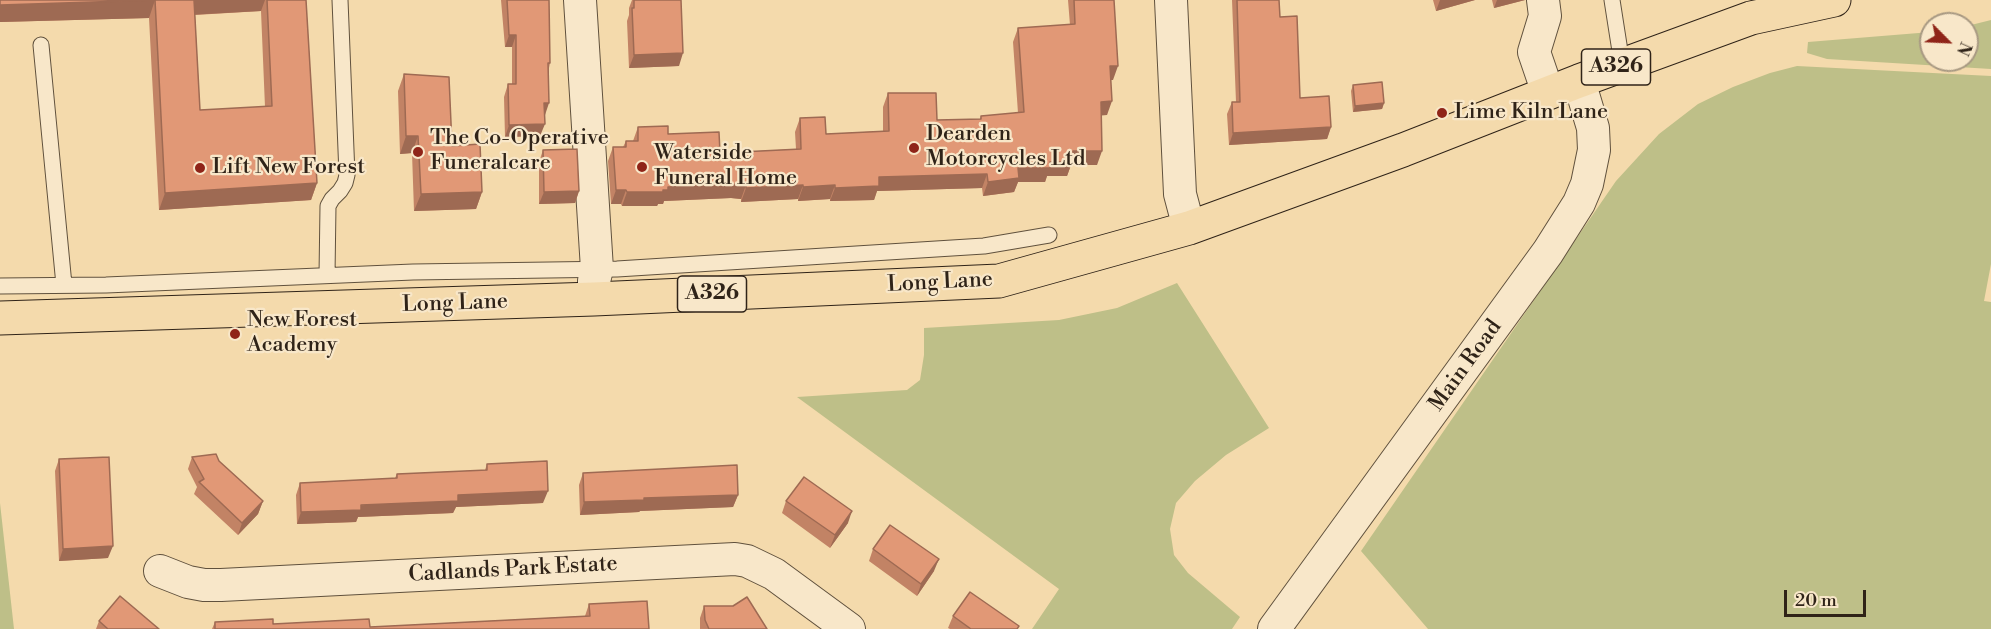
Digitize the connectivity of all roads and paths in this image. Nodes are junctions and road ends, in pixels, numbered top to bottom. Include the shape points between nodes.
1 (340, 0) edge
2 (580, 0) edge
3 (1171, 0) edge
4 (1543, 0) edge
5 (1612, 0) edge
6 (1834, 0) edge
7 (41, 45) dead end
8 (1622, 64) junction
9 (1579, 81) junction
10 (1548, 93) junction
11 (1189, 228) junction
12 (1049, 235) dead end
13 (327, 275) junction
14 (595, 284) junction
15 (64, 285) junction
16 (0, 286) edge
17 (0, 318) edge
18 (160, 571) dead end
19 (846, 628) edge
20 (1274, 629) edge

1 - 13 lane via 347,174 328,206
2 - 14 street
3 - 11 street via 1180,194
4 - 10 street via 1545,16 1534,52
5 - 8 lane
6 - 8 main road, Long Lane / A326 via 1751,18
7 - 15 lane
8 - 9 main road, Long Lane / A326
9 - 10 main road, Long Lane / A326
9 - 20 street, Main Road via 1593,129 1594,150 1579,203 1548,252
10 - 11 main road, Long Lane / A326
11 - 14 main road, Long Lane / A326 via 999,281
12 - 14 lane via 984,246
13 - 14 lane
13 - 15 lane
14 - 17 main road, Long Lane / A326
15 - 16 lane
18 - 19 street, Cadlands Park Estate via 188,582 221,585 735,559 774,574

